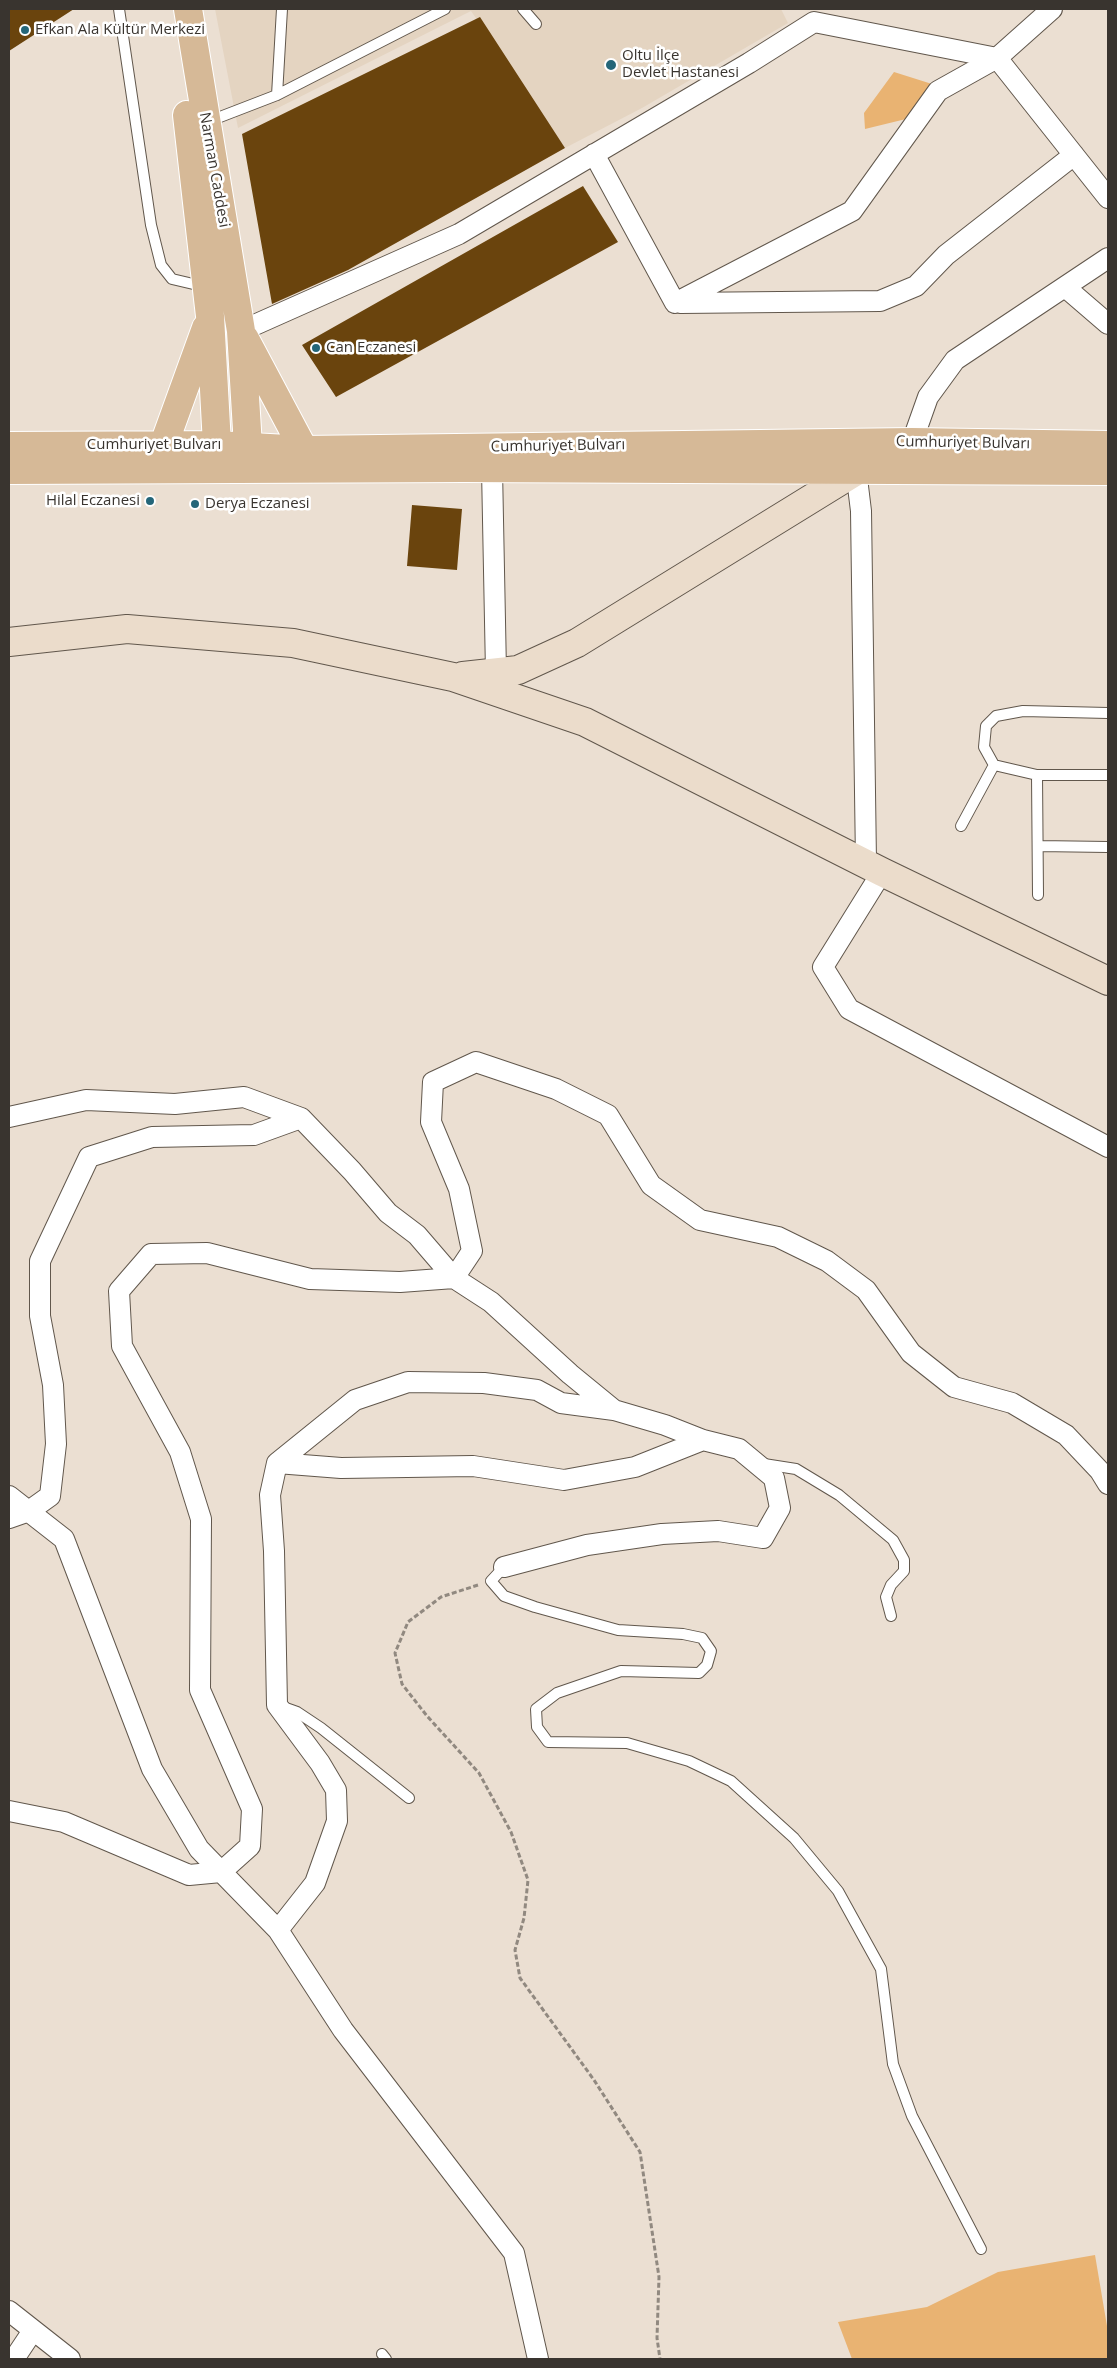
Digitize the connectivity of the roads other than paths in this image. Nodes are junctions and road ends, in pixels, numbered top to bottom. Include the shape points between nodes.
1 (119, 9) edge
2 (174, 9) edge
3 (188, 9) edge
4 (282, 9) edge
5 (445, 9) edge
6 (523, 9) edge
7 (1052, 9) edge
8 (810, 15) edge
9 (536, 24) dead end
10 (998, 58) junction
11 (277, 95) junction
12 (206, 122) junction
13 (594, 154) junction
14 (1074, 155) junction
15 (1108, 198) edge
16 (1108, 258) edge
17 (1065, 287) junction
18 (207, 288) junction
19 (675, 304) junction
20 (210, 316) junction
21 (1108, 324) edge
22 (241, 331) junction
23 (912, 442) junction
24 (164, 444) junction
25 (1108, 445) edge
26 (9, 446) edge
27 (304, 450) junction
28 (218, 457) junction
29 (248, 457) junction
30 (492, 469) junction
31 (9, 470) edge
32 (856, 470) junction
33 (1108, 471) edge
34 (9, 642) edge
35 (498, 683) junction
36 (1108, 713) edge
37 (994, 765) junction
38 (1037, 775) junction
39 (1108, 776) edge
40 (961, 826) dead end
41 (1038, 846) junction
42 (1108, 847) edge
43 (874, 867) junction
44 (1038, 895) dead end
45 (1108, 981) edge
46 (9, 1117) edge
47 (301, 1118) junction
48 (1108, 1147) edge
49 (454, 1278) junction
50 (614, 1410) junction
51 (703, 1440) junction
52 (756, 1463) junction
53 (277, 1464) junction
54 (1108, 1484) edge
55 (9, 1496) edge
56 (29, 1511) junction
57 (9, 1518) edge
58 (498, 1574) joint
59 (891, 1616) dead end
60 (277, 1705) junction
61 (409, 1798) dead end
62 (9, 1812) edge
63 (221, 1872) junction
64 (278, 1930) junction
65 (981, 2250) dead end
66 (9, 2311) edge
67 (32, 2332) junction
68 (14, 2359) edge
69 (70, 2359) edge
70 (538, 2359) edge

1 - 18 lane via 151,225 161,264 172,279
2 - 18 main road, Narman Caddesi
3 - 12 main road, Narman Caddesi
4 - 11 lane
5 - 11 lane
6 - 9 lane
7 - 10 street
8 - 10 street
8 - 13 street via 749,63
10 - 14 street
10 - 19 street via 938,91 852,211
11 - 12 lane
12 - 22 main road, Narman Caddesi
13 - 19 street
13 - 22 street via 459,234
14 - 15 street
14 - 19 street via 946,256 916,286 880,301
16 - 17 street
17 - 21 street
17 - 23 street via 955,360 928,397
18 - 20 main road, Narman Caddesi
20 - 24 main road, Narman Caddesi
20 - 28 main road, Narman Caddesi
22 - 27 main road, Narman Caddesi
22 - 29 main road, Narman Caddesi
23 - 25 main road, Cumhuriyet Bulvarı
23 - 27 main road, Cumhuriyet Bulvarı
23 - 32 street
24 - 26 main road, Cumhuriyet Bulvarı
24 - 28 main road, Cumhuriyet Bulvarı
27 - 29 main road, Cumhuriyet Bulvarı
28 - 29 main road, Cumhuriyet Bulvarı
28 - 31 main road, Cumhuriyet Bulvarı
29 - 30 main road, Cumhuriyet Bulvarı
30 - 32 main road, Cumhuriyet Bulvarı
30 - 35 street
32 - 33 main road, Cumhuriyet Bulvarı
32 - 35 street via 577,643 518,670
32 - 43 street via 861,511
34 - 35 street via 126,629 293,642 453,677
35 - 43 street via 585,722
36 - 37 lane via 1023,711 996,716 986,726 984,747
37 - 38 lane
37 - 40 lane
38 - 39 lane
38 - 41 lane
41 - 42 lane
41 - 44 lane
43 - 45 street
43 - 48 street via 823,967 849,1009
46 - 47 street via 86,1100 175,1104 244,1097
47 - 49 street via 388,1213 417,1235
47 - 56 street via 254,1135 152,1137 88,1157 40,1261 40,1316 53,1385 56,1444 50,1496
49 - 50 street via 491,1302
49 - 54 street via 472,1251 459,1189 432,1122 433,1082 476,1062 556,1089 608,1115 651,1185 700,1220 778,1237 827,1261 866,1290 911,1352 954,1387 1012,1404 1066,1434
49 - 63 street via 400,1282 310,1279 207,1253 150,1254 119,1291 122,1346 180,1452 201,1519 200,1690 252,1809 250,1846
50 - 51 street
50 - 53 street via 560,1403 537,1390 484,1383 408,1382 355,1400
51 - 52 street via 739,1449
51 - 53 street via 635,1468 564,1480 473,1466 341,1468
52 - 58 street via 774,1478 780,1508 763,1538 718,1531 662,1534 588,1545
52 - 59 lane via 796,1469 838,1495 893,1540 904,1560 904,1571 886,1597
53 - 60 street via 270,1495
55 - 56 street
56 - 57 street
56 - 63 street via 64,1539 152,1769 199,1849
58 - 65 lane via 504,1596 618,1630 702,1638 710,1651 706,1666 699,1673 621,1671 612,1674 557,1693 536,1709 538,1727 548,1742 627,1743 689,1761 731,1781 794,1838 838,1891 881,1969 893,2064 912,2116
60 - 61 lane via 297,1712 321,1728
60 - 64 street via 336,1790 337,1821 315,1883
62 - 63 street via 64,1822 189,1875
63 - 64 street
64 - 70 street via 343,2030 514,2254
66 - 67 street
67 - 68 street
67 - 69 street

